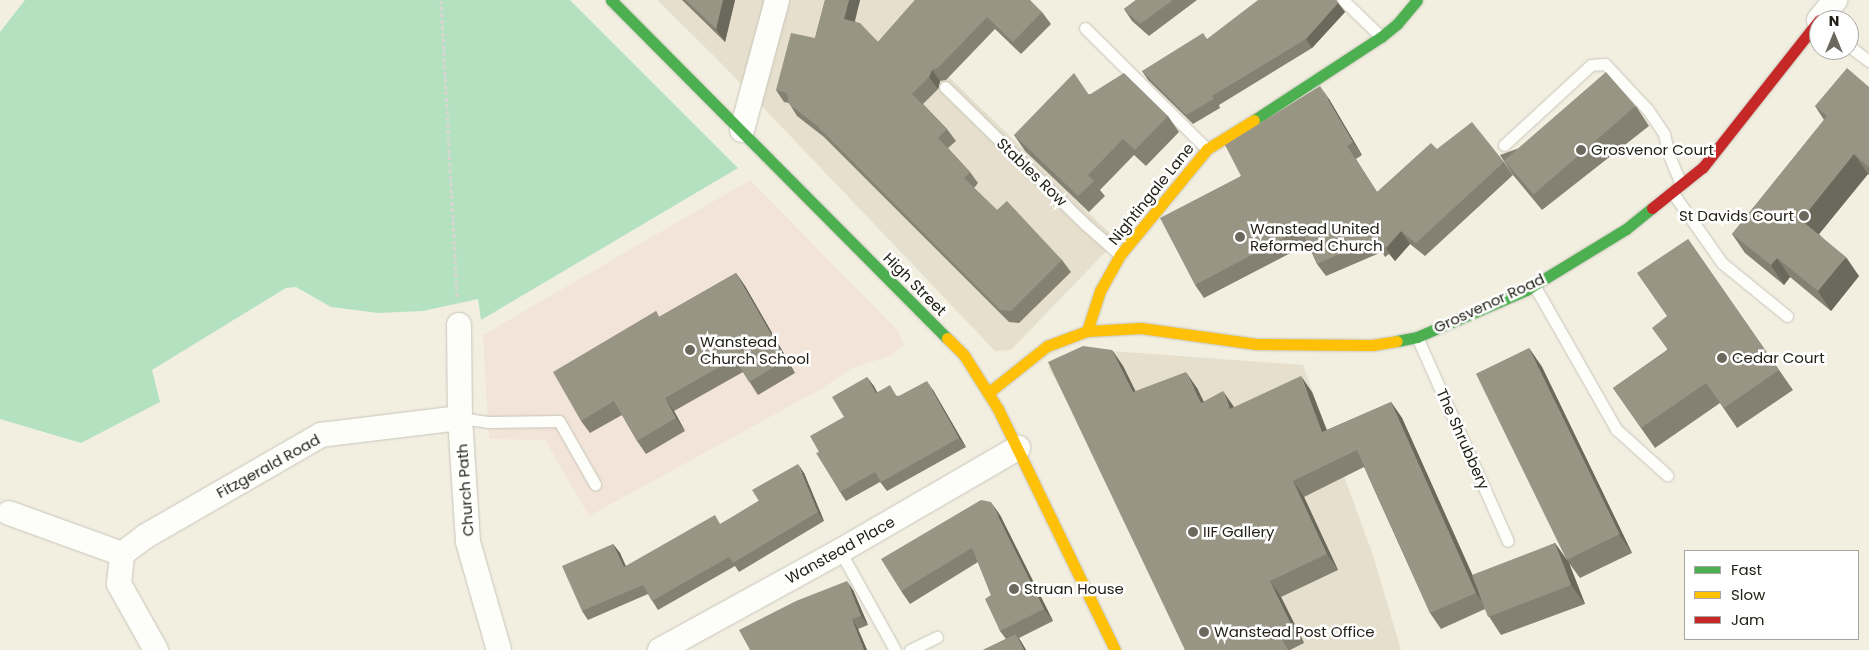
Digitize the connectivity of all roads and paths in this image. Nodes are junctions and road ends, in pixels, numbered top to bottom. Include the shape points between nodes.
1 (441, 0) edge
2 (611, 0) edge
3 (777, 0) edge
4 (1343, 0) edge
5 (1416, 0) edge
6 (1085, 28) dead end
7 (1809, 34) edge
8 (1381, 37) junction
9 (945, 88) dead end
10 (742, 130) junction
11 (1504, 145) dead end
12 (1207, 149) junction
13 (1677, 188) junction
14 (1120, 255) junction
15 (1534, 285) junction
16 (1787, 316) dead end
17 (459, 325) joint
18 (1087, 331) junction
19 (1417, 337) junction
20 (988, 393) junction
21 (460, 418) junction
22 (1018, 448) junction
23 (1667, 475) dead end
24 (595, 484) dead end
25 (8, 512) dead end
26 (1508, 541) dead end
27 (840, 551) junction
28 (122, 554) junction
29 (937, 637) dead end
30 (156, 650) edge
31 (499, 650) edge
32 (660, 650) edge
33 (895, 650) edge
34 (910, 650) edge
35 (1115, 650) edge

1 - 17 path
2 - 10 street, High Street
3 - 10 street
4 - 8 lane
5 - 8 street, Nightingale Lane via 1397,24
6 - 12 lane
7 - 13 street, Grosvenor Road via 1703,167
8 - 12 street, Nightingale Lane
9 - 14 lane, Stables Row
10 - 20 street, High Street via 964,355
11 - 13 lane via 1591,65 1605,64 1648,110 1664,134
12 - 14 street, Nightingale Lane
13 - 15 street, Grosvenor Road via 1626,228
13 - 16 lane via 1722,263
14 - 18 street, Nightingale Lane via 1100,291
15 - 19 street, Grosvenor Road
15 - 23 lane via 1616,429
17 - 21 street, Church Path
18 - 19 street, Grosvenor Road via 1141,328 1256,344 1372,345
18 - 20 street via 1035,354
19 - 26 lane, The Shrubbery
20 - 22 street, High Street
21 - 24 lane via 488,422 559,421
21 - 28 street, Fitzgerald Road via 321,435 146,536
21 - 31 street, Church Path via 468,542
22 - 27 street, Wanstead Place
22 - 35 street, High Street
25 - 28 street
27 - 32 street, Wanstead Place
27 - 33 lane
28 - 30 street via 119,584
29 - 34 lane

